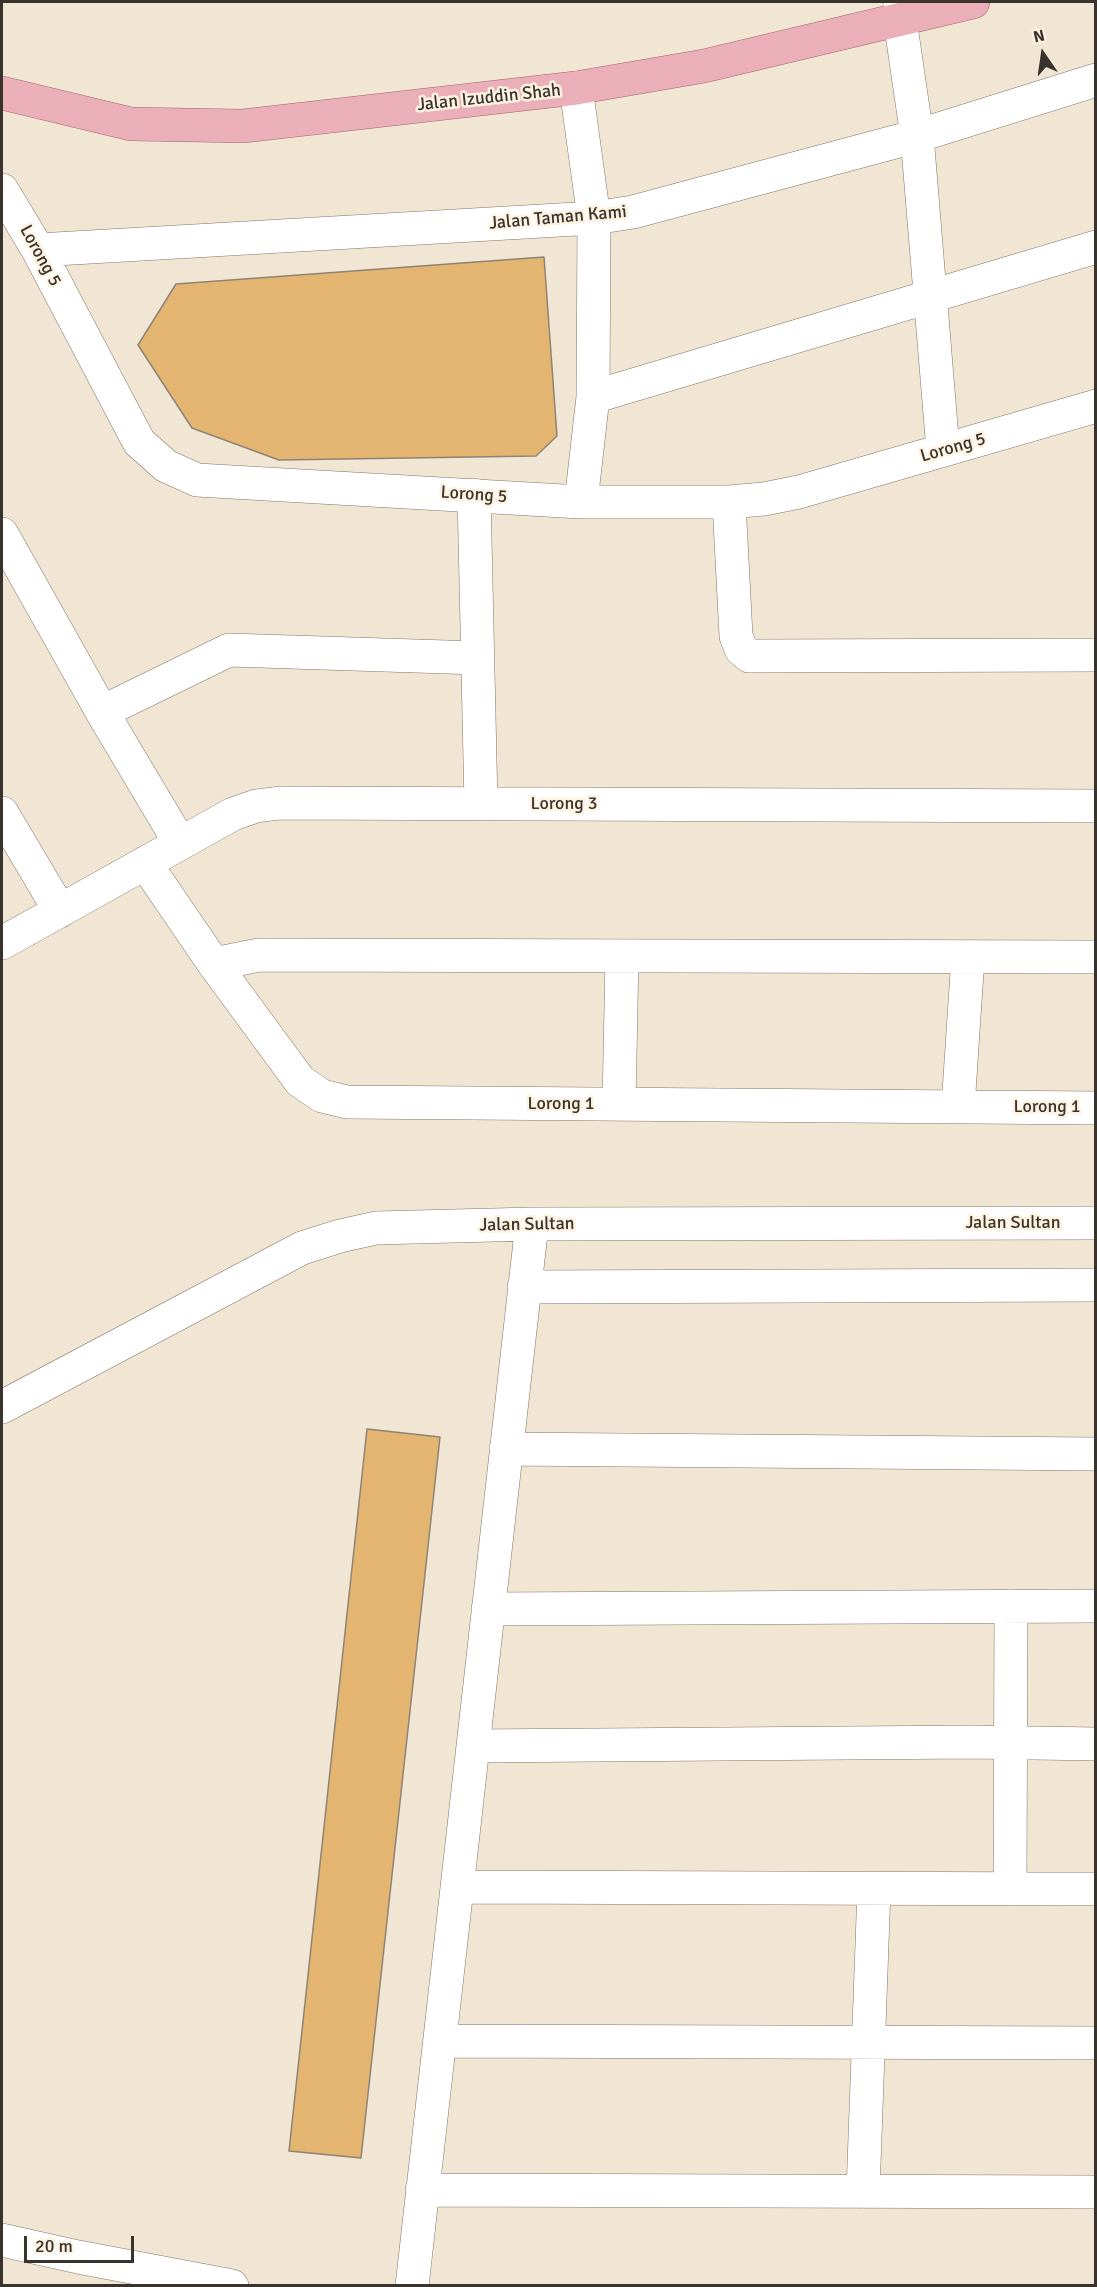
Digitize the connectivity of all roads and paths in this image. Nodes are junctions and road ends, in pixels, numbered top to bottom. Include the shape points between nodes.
1 (973, 2) edge
2 (900, 11) edge
3 (1095, 80) edge
4 (576, 88) junction
5 (2, 93) edge
6 (917, 136) junction
7 (2, 190) edge
8 (594, 218) junction
9 (1095, 247) edge
10 (38, 250) junction
11 (929, 296) junction
12 (593, 397) junction
13 (1095, 406) edge
14 (943, 450) junction
15 (474, 495) junction
16 (581, 502) junction
17 (729, 502) junction
18 (2, 534) edge
19 (1095, 655) edge
20 (478, 658) junction
21 (102, 712) junction
22 (481, 804) junction
23 (1095, 806) edge
24 (2, 813) edge
25 (180, 843) junction
26 (145, 863) junction
27 (60, 911) junction
28 (2, 943) edge
29 (622, 956) junction
30 (968, 957) junction
31 (1095, 957) edge
32 (214, 964) junction
33 (619, 1104) junction
34 (958, 1107) junction
35 (1095, 1108) edge
36 (1095, 1222) edge
37 (532, 1224) junction
38 (1095, 1285) edge
39 (524, 1287) junction
40 (2, 1407) edge
41 (506, 1449) junction
42 (1095, 1454) edge
43 (1011, 1606) junction
44 (1095, 1606) edge
45 (488, 1609) junction
46 (1010, 1744) junction
47 (1095, 1744) edge
48 (473, 1746) junction
49 (457, 1887) junction
50 (874, 1889) junction
51 (1010, 1889) junction
52 (1095, 1889) edge
53 (440, 2041) junction
54 (867, 2042) junction
55 (1095, 2043) edge
56 (422, 2190) junction
57 (863, 2192) junction
58 (1095, 2192) edge
59 (2, 2240) edge
60 (232, 2286) edge
61 (412, 2286) edge

1 - 2 main road, Jalan Izuddin Shah
2 - 4 main road, Jalan Izuddin Shah via 704,66
2 - 6 street
3 - 6 street, Jalan Taman Kami
4 - 5 main road, Jalan Izuddin Shah via 243,126 131,124
4 - 8 street
6 - 8 street, Jalan Taman Kami via 633,212
6 - 11 street
7 - 10 street, Lorong 5
8 - 10 street, Jalan Taman Kami
8 - 12 street
9 - 11 street
10 - 15 street, Lorong 5 via 140,442 166,466 197,480
11 - 12 street
11 - 14 street
12 - 16 street
13 - 14 street, Lorong 5
14 - 17 street, Lorong 5 via 799,492
15 - 16 street, Lorong 5
15 - 20 street
16 - 17 street, Lorong 5
17 - 19 street via 736,636 748,656
18 - 21 street
20 - 21 street via 229,650
20 - 22 street
21 - 25 street
22 - 23 street, Lorong 3
22 - 25 street, Lorong 3 via 256,806
24 - 27 street
25 - 26 street, Lorong 3
26 - 27 street, Lorong 3
26 - 32 street, Lorong 1
27 - 28 street, Lorong 3
29 - 30 street
29 - 32 street via 259,955
29 - 33 street
30 - 31 street
30 - 34 street
32 - 33 street, Lorong 1 via 300,1081 322,1096 347,1102
33 - 34 street, Lorong 1
34 - 35 street, Lorong 1
36 - 37 street, Jalan Sultan
37 - 39 street
37 - 40 street, Jalan Sultan via 376,1228 302,1248
38 - 39 street
39 - 41 street
41 - 42 street
41 - 45 street
43 - 44 street
43 - 45 street
43 - 46 street
45 - 48 street
46 - 47 street
46 - 48 street
46 - 51 street
48 - 49 street
49 - 50 street
49 - 53 street
50 - 51 street
50 - 54 street
51 - 52 street
53 - 54 street
53 - 56 street
54 - 55 street
54 - 57 street
56 - 57 street
56 - 61 street
57 - 58 street
59 - 60 street

